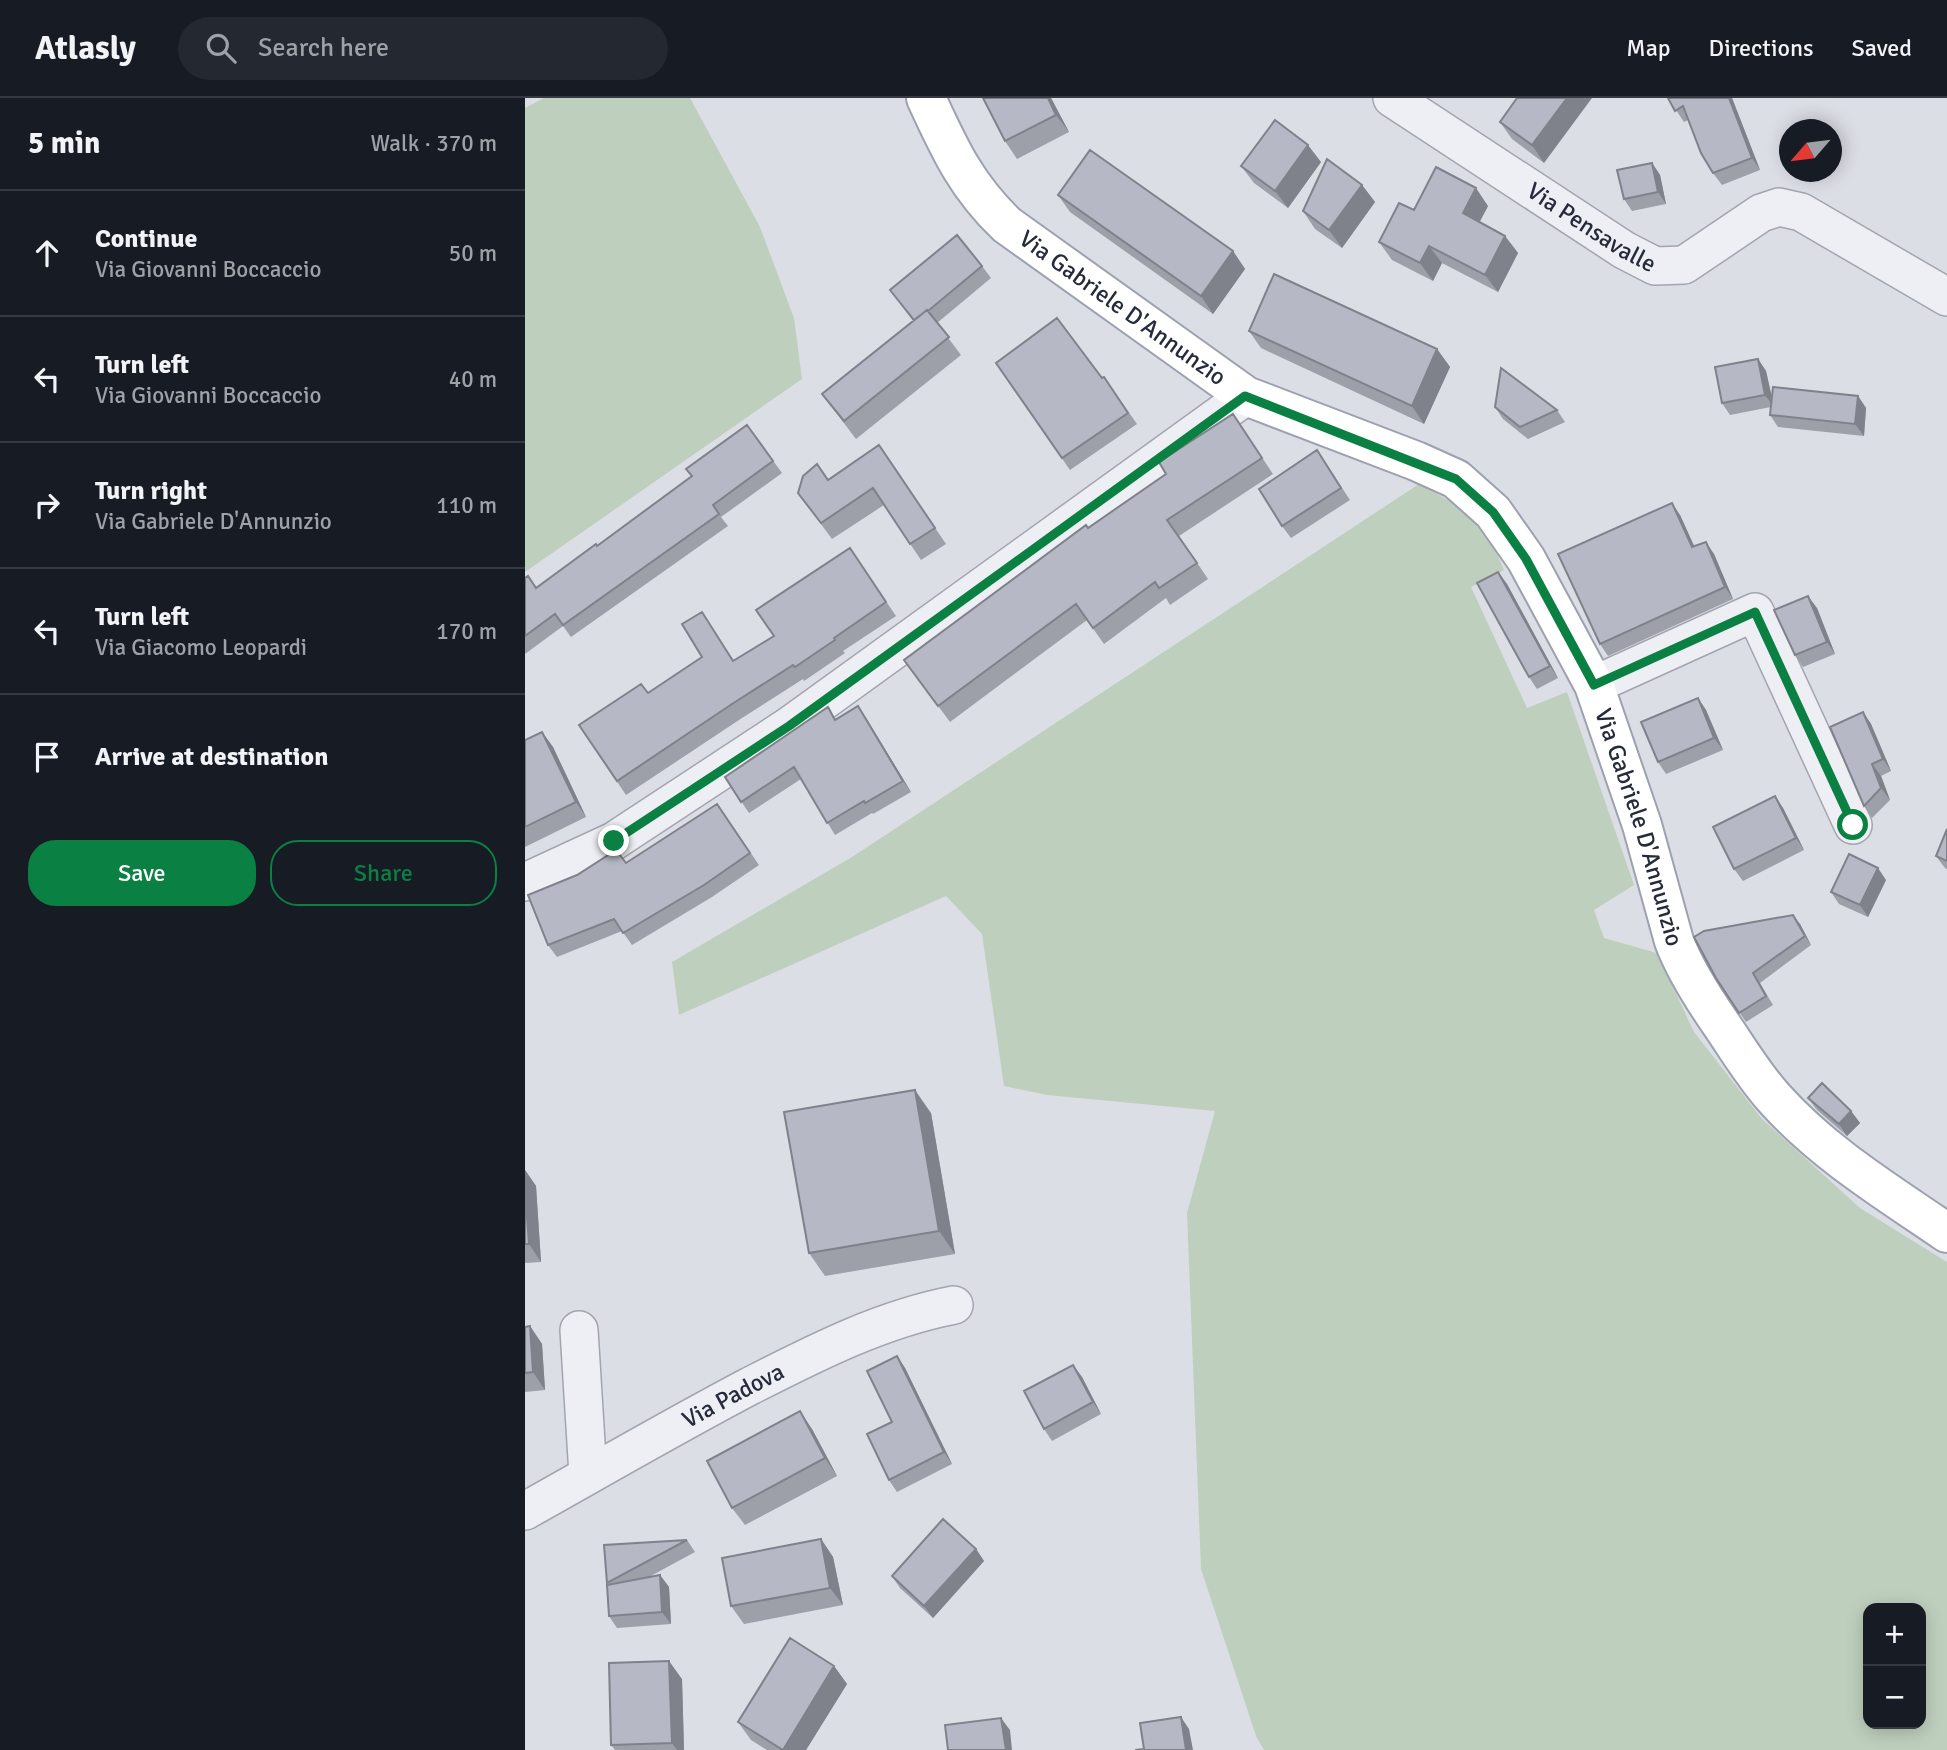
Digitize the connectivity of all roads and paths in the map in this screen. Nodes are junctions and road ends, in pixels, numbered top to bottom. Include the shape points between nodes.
1 (926, 98) edge
2 (1392, 98) edge
3 (1947, 297) edge
4 (1245, 396) junction
5 (1594, 685) junction
6 (1853, 825) dead end
7 (525, 882) edge
8 (1947, 1233) edge
9 (954, 1305) dead end
10 (579, 1330) dead end
11 (588, 1475) junction
12 (525, 1511) edge

1 - 4 main road, Via Gabriele D'Annunzio via 956,163 985,204 1007,225
2 - 3 street, Via Pensavalle via 1655,266 1684,265 1761,213 1779,207 1801,212
4 - 5 main road, Via Gabriele D'Annunzio via 1456,479 1493,512 1526,559
4 - 7 street via 789,726 614,841
5 - 6 street via 1755,612
5 - 8 main road, Via Gabriele D'Annunzio via 1642,825 1674,940 1713,1012 1773,1097 1800,1124 1859,1174
9 - 11 street, Via Padova via 859,1333 803,1359
10 - 11 street
11 - 12 street, Via Padova

